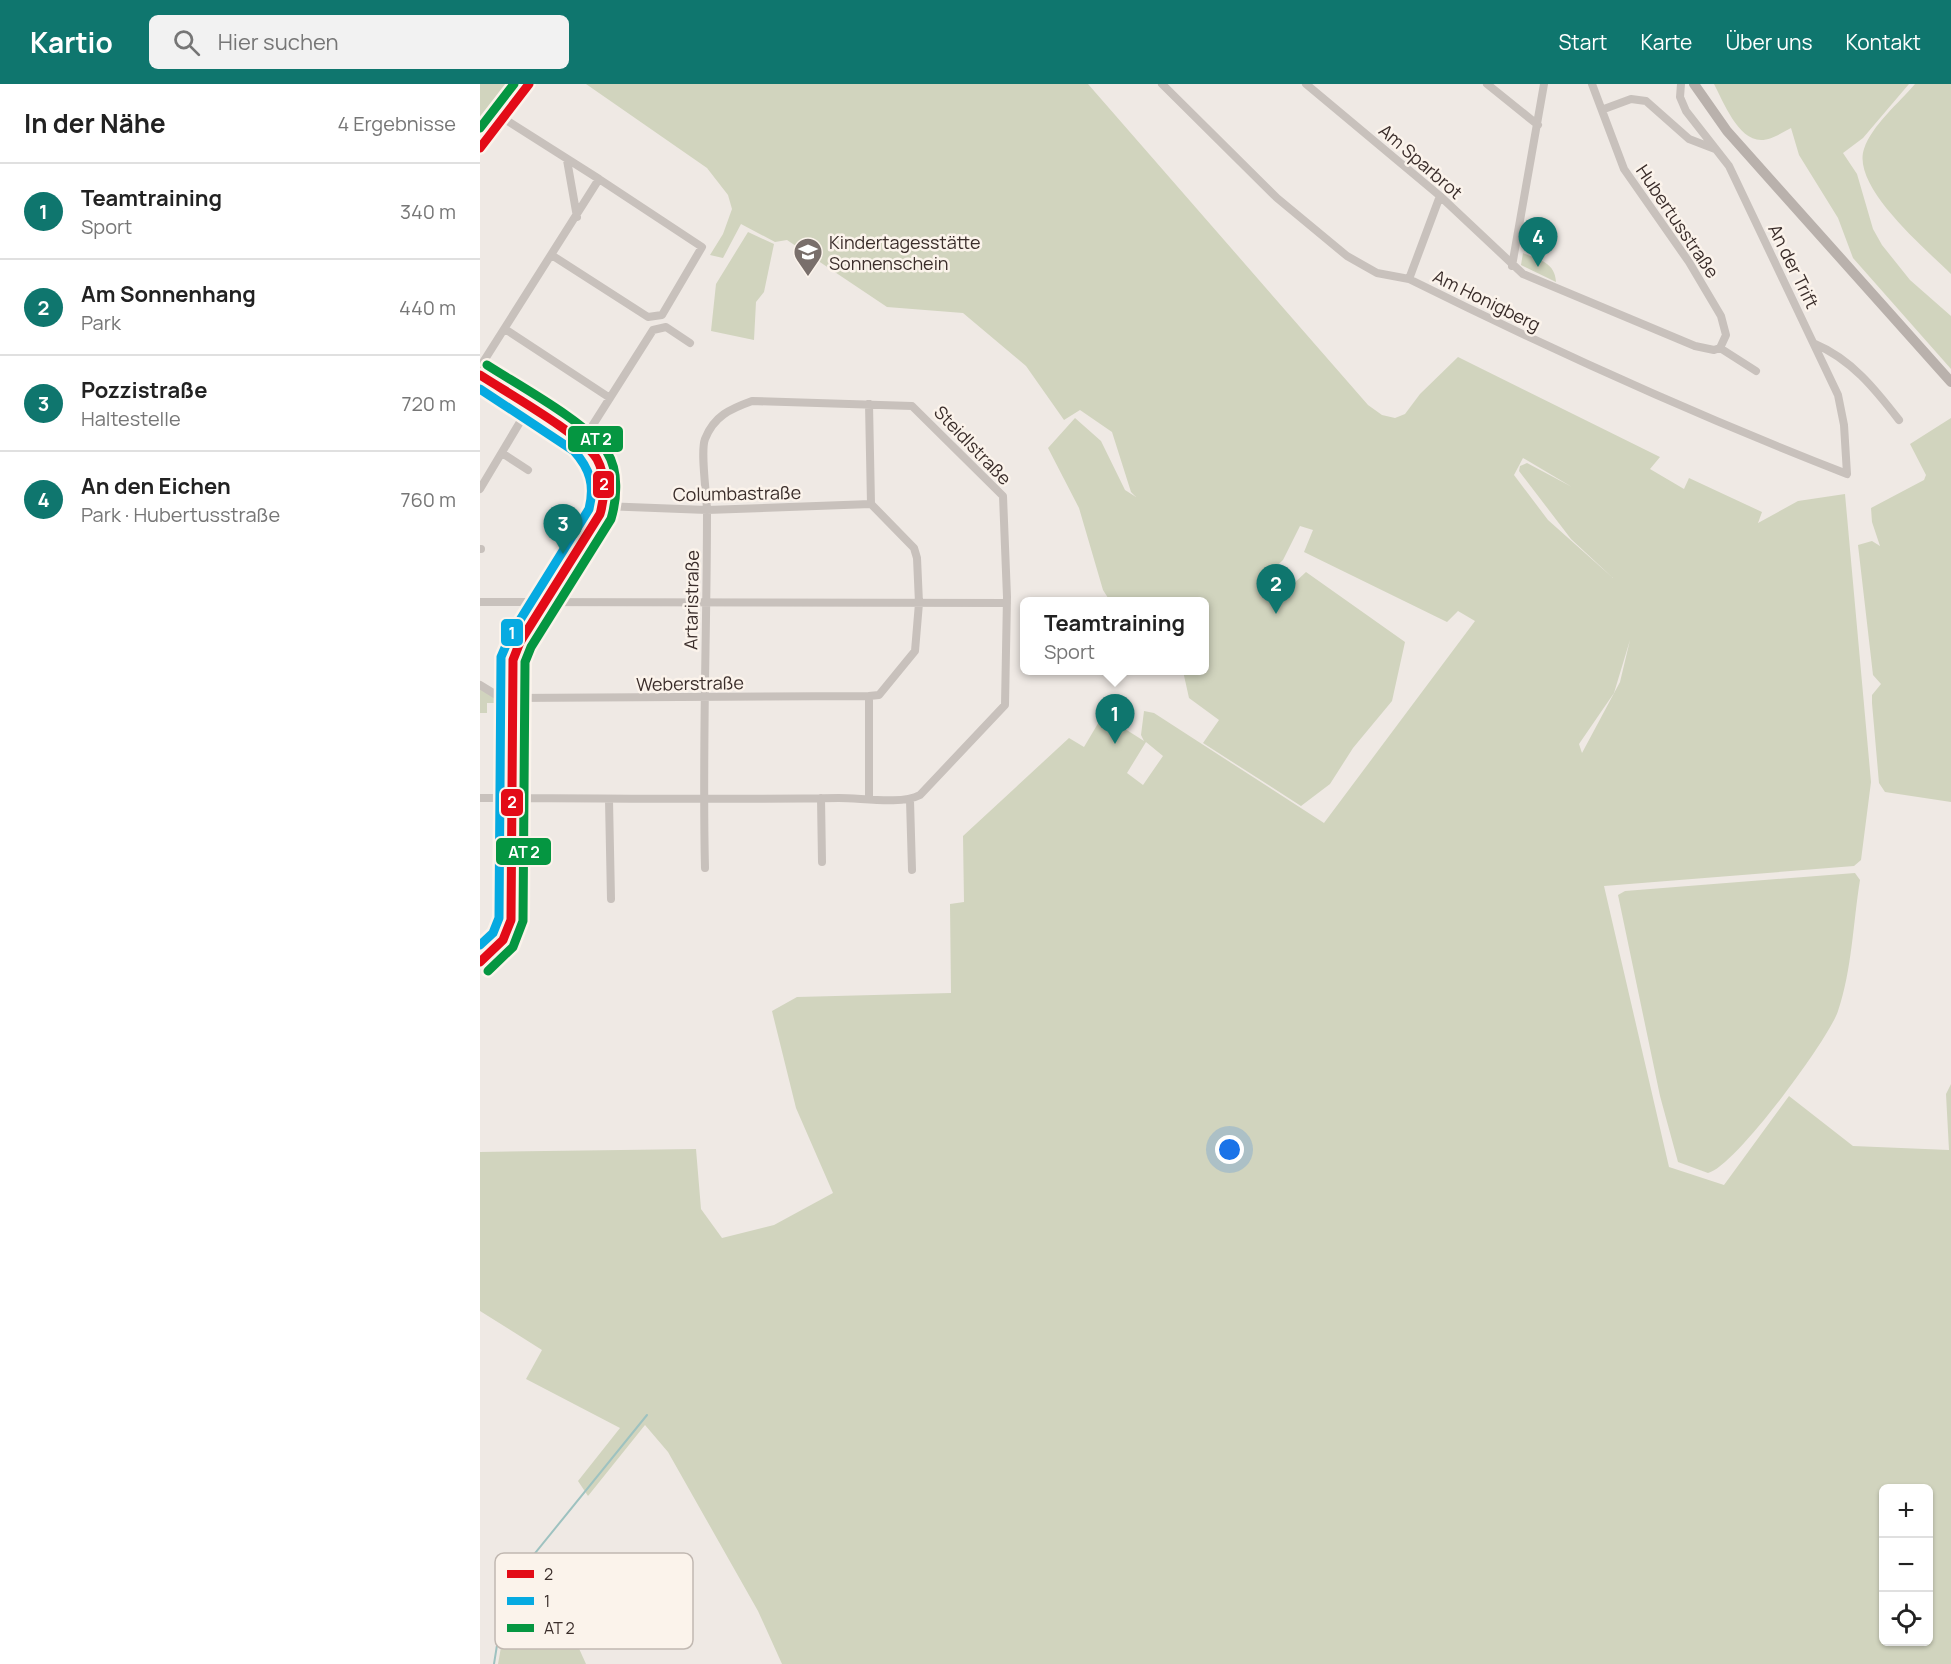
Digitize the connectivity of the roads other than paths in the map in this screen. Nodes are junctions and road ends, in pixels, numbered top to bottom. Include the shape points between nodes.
1 (529, 84) edge
2 (1161, 84) edge
3 (1306, 84) edge
4 (1487, 84) edge
5 (1544, 84) edge
6 (1592, 84) edge
7 (1681, 84) edge
8 (1694, 84) edge
9 (1604, 109) junction
10 (503, 118) junction
11 (1538, 125) junction
12 (480, 148) edge
13 (1717, 150) junction
14 (567, 160) junction
15 (599, 179) junction
16 (1440, 196) junction
17 (577, 217) junction
18 (553, 256) junction
19 (1512, 266) junction
20 (1409, 279) junction
21 (505, 329) junction
22 (690, 343) dead end
23 (1815, 344) junction
24 (1720, 348) junction
25 (480, 367) edge
26 (1756, 371) dead end
27 (480, 375) edge
28 (1951, 382) edge
29 (610, 398) junction
30 (868, 404) junction
31 (529, 407) junction
32 (1899, 420) dead end
33 (582, 442) junction
34 (501, 453) junction
35 (528, 470) dead end
36 (1847, 474) joint
37 (480, 489) edge
38 (871, 504) junction
39 (603, 506) junction
40 (707, 510) junction
41 (480, 602) edge
42 (545, 602) junction
43 (705, 603) junction
44 (919, 603) junction
45 (1007, 603) junction
46 (480, 685) edge
47 (869, 696) junction
48 (512, 698) junction
49 (705, 698) junction
50 (480, 798) edge
51 (512, 798) junction
52 (703, 798) junction
53 (821, 798) junction
54 (868, 798) junction
55 (609, 800) junction
56 (910, 800) junction
57 (822, 862) dead end
58 (705, 868) dead end
59 (912, 870) dead end
60 (611, 899) dead end
61 (480, 962) edge

1 - 10 street
2 - 20 street, Am Honigberg via 1277,198 1347,256 1377,273
3 - 16 street, Am Sparbrot
4 - 11 street
5 - 11 street
6 - 9 street, Hubertusstraße
7 - 13 street, An der Trift via 1680,97 1686,111
8 - 28 main road via 1727,132
9 - 13 street via 1631,99 1646,101 1689,139
9 - 24 street, Hubertusstraße via 1624,169 1689,262 1721,316 1726,335
10 - 12 street
10 - 14 street
11 - 19 street
13 - 23 street, An der Trift via 1729,166
14 - 15 street
14 - 17 street
15 - 17 street
15 - 18 street via 702,247 662,315 648,317
16 - 19 street, Am Sparbrot
16 - 20 street
17 - 18 street
18 - 21 street
19 - 24 street via 1695,346
20 - 36 street, Am Honigberg via 1606,374
21 - 25 street
21 - 29 street
22 - 29 street via 666,327 653,330
23 - 32 street via 1855,369
23 - 36 street, An der Trift via 1838,395
24 - 26 street
27 - 31 street
29 - 33 street
30 - 38 street
30 - 40 street, Steidlstraße via 752,402 727,410 713,423 704,442
30 - 45 street, Steidlstraße via 912,406 1004,496
31 - 33 street
31 - 34 street
33 - 39 street via 601,467 605,484
34 - 35 street
34 - 37 street
38 - 40 street, Columbastraße
38 - 44 street via 914,548
39 - 40 street, Columbastraße
39 - 42 street
40 - 43 street, Artaristraße
41 - 42 street
42 - 43 street
42 - 48 street via 516,651
43 - 44 street
43 - 49 street, Artaristraße
44 - 45 street
44 - 47 street via 915,651 879,695
45 - 56 street, Steidlstraße via 1005,705 920,795
46 - 48 street via 498,696
47 - 49 street, Weberstraße
47 - 54 street
48 - 49 street, Weberstraße
48 - 51 street
49 - 52 street, Artaristraße
50 - 51 street
51 - 55 street
51 - 61 street via 511,920 503,940
52 - 53 street
52 - 55 street
52 - 58 street
53 - 54 street
53 - 57 street
54 - 56 street
55 - 60 street
56 - 59 street

